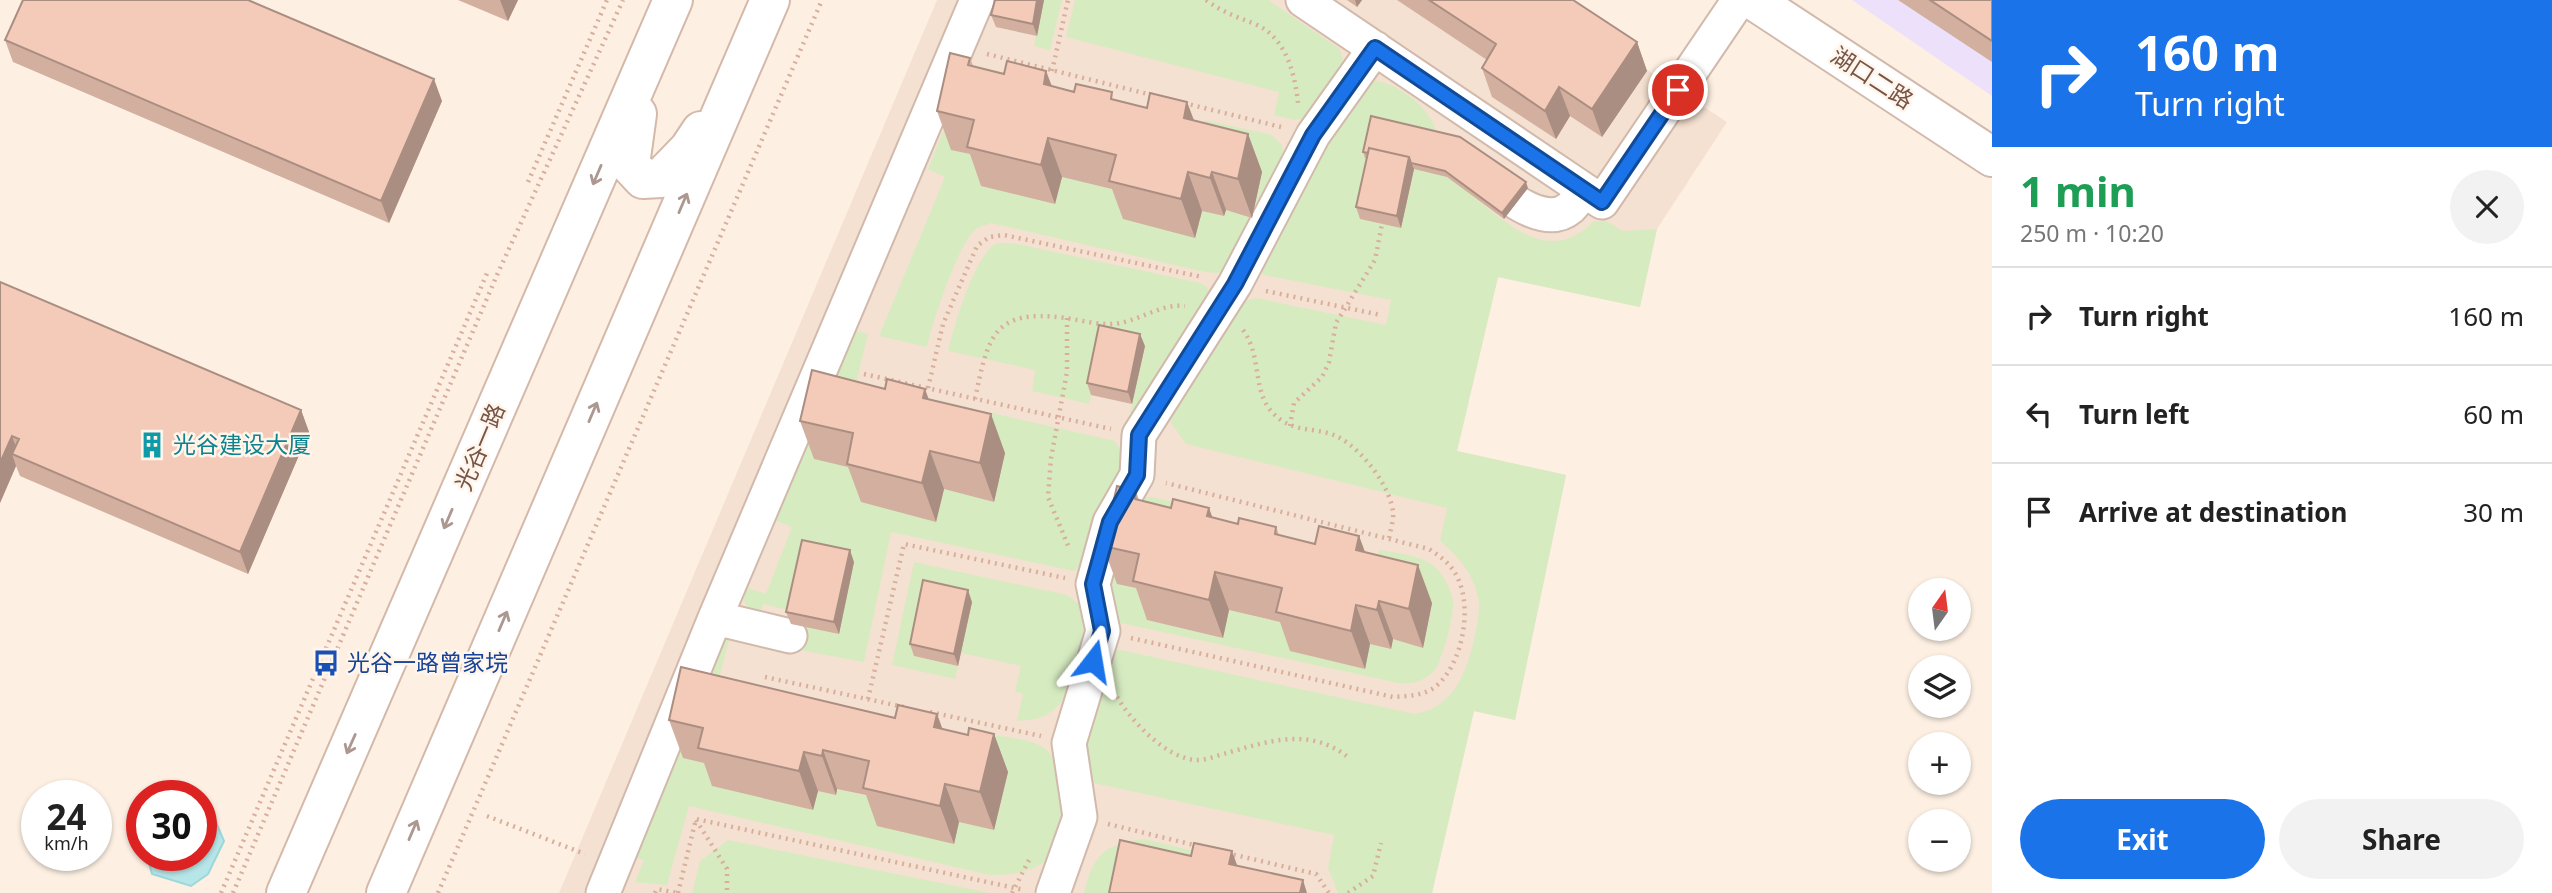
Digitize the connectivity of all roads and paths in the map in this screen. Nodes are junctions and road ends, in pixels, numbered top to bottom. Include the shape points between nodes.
1 (607, 0) edge
2 (623, 0) edge
3 (673, 0) edge
4 (770, 0) edge
5 (822, 0) edge
6 (977, 0) edge
7 (1068, 0) edge
8 (1206, 0) edge
9 (1303, 0) edge
10 (1739, 0) edge
11 (1753, 0) edge
12 (654, 44) junction
13 (1375, 48) junction
14 (998, 57) dead end
15 (1052, 71) junction
16 (738, 76) junction
17 (1169, 100) edge
18 (1182, 103) edge
19 (1313, 135) junction
20 (1992, 157) edge
21 (1456, 160) edge
22 (528, 182) dead end
23 (1585, 191) junction
24 (1382, 223) edge
25 (488, 271) dead end
26 (1235, 284) junction
27 (1346, 308) junction
28 (1216, 314) junction
29 (1381, 315) dead end
30 (1066, 318) junction
31 (864, 374) dead end
32 (928, 388) junction
33 (975, 399) junction
34 (1059, 418) junction
35 (1290, 426) junction
36 (1139, 435) junction
37 (1137, 475) junction
38 (1389, 539) junction
39 (1093, 584) junction
40 (715, 618) junction
41 (790, 636) dead end
42 (1098, 646) junction
43 (765, 677) dead end
44 (868, 699) junction
45 (909, 708) edge
46 (923, 711) edge
47 (1069, 743) junction
48 (1350, 759) dead end
49 (487, 816) dead end
50 (1080, 817) junction
51 (696, 819) junction
52 (1381, 843) dead end
53 (1211, 849) edge
54 (1224, 852) edge
55 (1032, 855) dead end
56 (609, 879) edge
57 (1012, 890) edge
58 (221, 893) edge
59 (233, 893) edge
60 (286, 893) edge
61 (386, 893) edge
62 (438, 893) edge
63 (655, 893) edge
64 (678, 893) edge
65 (727, 893) edge
66 (1036, 893) edge
67 (1053, 893) edge
68 (1329, 893) edge
69 (1348, 893) edge

1 - 22 path
2 - 59 path via 497,275
3 - 12 main road, 光谷一路
4 - 16 main road
5 - 62 path
6 - 40 street
7 - 15 path
8 - 19 path via 1226,14 1258,25 1280,45 1295,78 1299,112
9 - 13 street
10 - 23 street via 1602,202
11 - 20 main road, 湖口二路
12 - 16 main road via 630,165 643,179 661,178 689,149
12 -> 60 main road, 光谷一路
13 - 19 street
13 - 23 street
14 - 15 path
15 - 17 path
61 -> 16 main road
18 - 19 path
19 - 26 street
21 - 23 street via 1516,203 1548,216 1568,210
24 - 27 path via 1374,260
25 - 58 path
26 - 27 path
26 - 28 street
26 - 32 path via 1004,235 989,237 977,246 943,324
27 - 29 path
27 - 35 path via 1336,323 1329,362 1321,377 1294,403
28 - 30 path via 1174,304 1112,324
28 - 35 path via 1238,323 1252,342 1260,389 1271,410
28 - 36 street
30 - 33 path via 1026,315 996,332 986,345
30 - 34 path via 1067,372
31 - 32 path
32 - 33 path
33 - 34 path
34 - 36 path
34 - 39 path via 1048,497 1064,540
35 - 38 path via 1339,437 1356,451 1385,488 1393,513
36 - 37 street
37 - 38 path
37 - 39 street via 1110,522
38 - 42 path via 1429,549 1443,559 1455,572 1465,598 1464,624 1449,670 1435,687 1416,696 1393,697
39 - 42 street
39 - 44 path via 904,544
40 - 41 street
40 - 56 street
42 - 47 street
42 - 48 path via 1123,707 1174,754 1197,760 1309,737 1337,748
43 - 44 path
44 - 45 path
46 - 47 path
47 - 50 street
49 - 56 path
50 - 53 path
50 - 67 street
51 - 57 path
51 - 64 path
51 - 65 path via 727,869
52 - 69 path via 1373,876
54 - 68 path via 1316,874
55 - 57 path
57 - 66 path
63 - 64 path via 657,889

